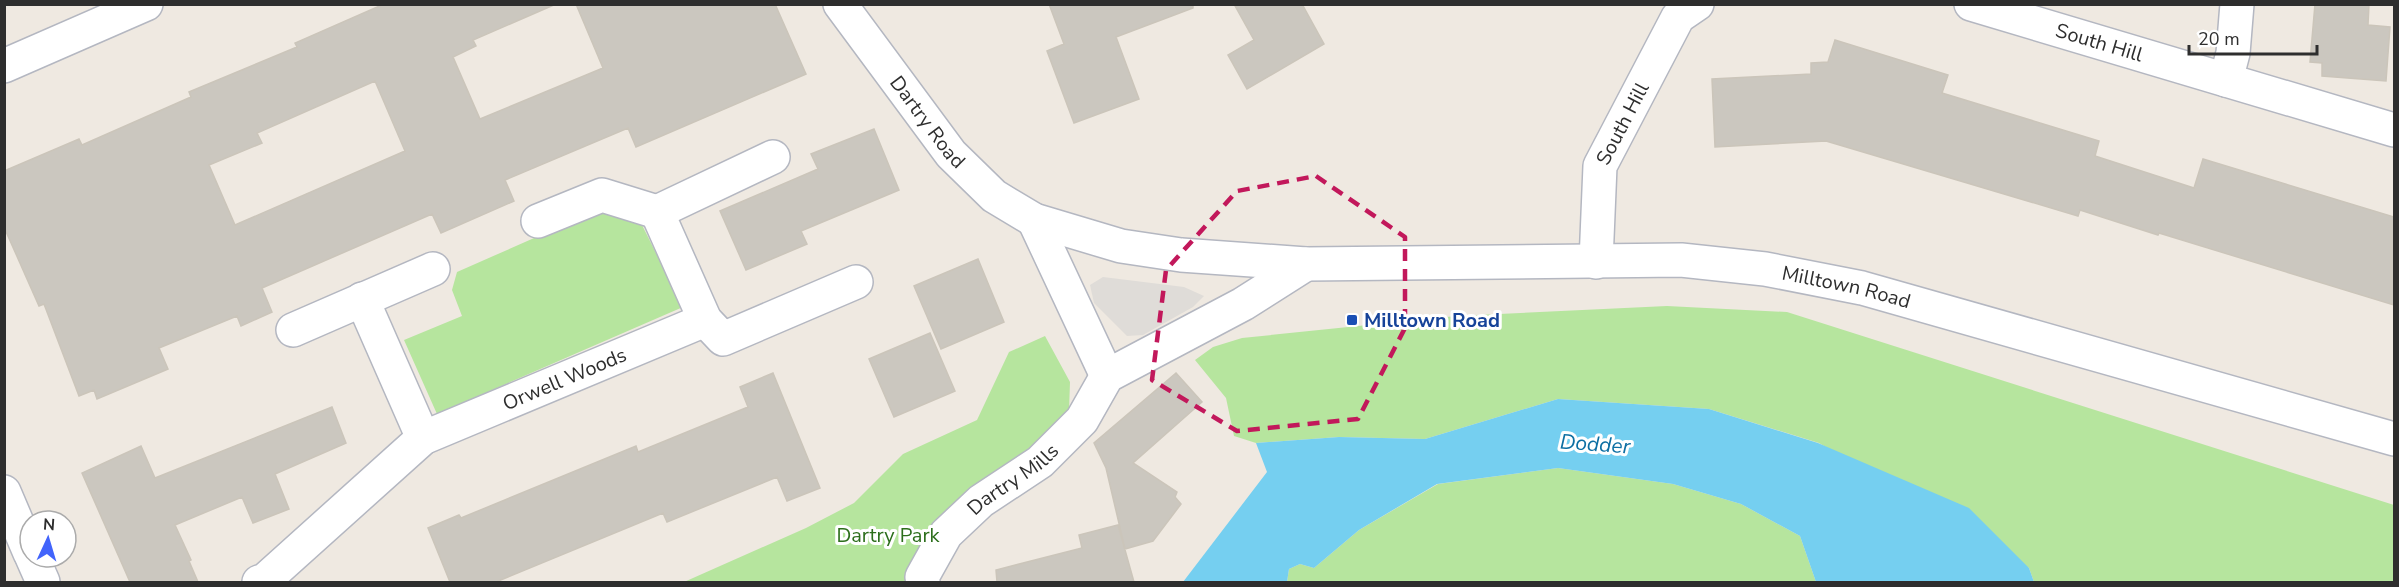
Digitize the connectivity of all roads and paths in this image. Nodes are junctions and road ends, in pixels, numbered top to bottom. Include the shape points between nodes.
1 (146, 4) edge
2 (840, 4) edge
3 (1697, 4) edge
4 (1971, 4) edge
5 (2237, 4) edge
6 (4, 66) edge
7 (2226, 80) junction
8 (2394, 130) edge
9 (773, 157) dead end
10 (657, 212) junction
11 (1034, 220) junction
12 (538, 221) dead end
13 (1596, 262) junction
14 (1306, 264) junction
15 (433, 268) dead end
16 (856, 282) dead end
17 (362, 299) junction
18 (705, 320) junction
19 (293, 330) dead end
20 (1107, 376) junction
21 (423, 438) junction
22 (2394, 439) edge
23 (5, 494) edge
24 (18, 525) edge
25 (259, 582) edge
26 (923, 582) edge

1 - 6 street
2 - 11 street, Dartry Road via 951,154 994,196
3 - 13 street, South Hill via 1678,18 1600,166
4 - 7 street, South Hill
5 - 7 street via 2233,53
7 - 8 street, South Hill
9 - 10 street
10 - 12 street via 602,195
10 - 18 street
11 - 14 street, Milltown Road via 1121,246 1181,255
11 - 20 street
13 - 14 street, Milltown Road
13 - 22 street, Milltown Road via 1681,260 1765,269 1862,288
14 - 20 street via 1243,304
15 - 17 street
16 - 18 street via 723,339
17 - 19 street
17 - 21 street
18 - 21 street, Orwell Woods
20 - 26 street, Dartry Mills via 1082,420 1040,462 981,501 946,534 922,577
21 - 25 street, Orwell Woods
23 - 24 street

